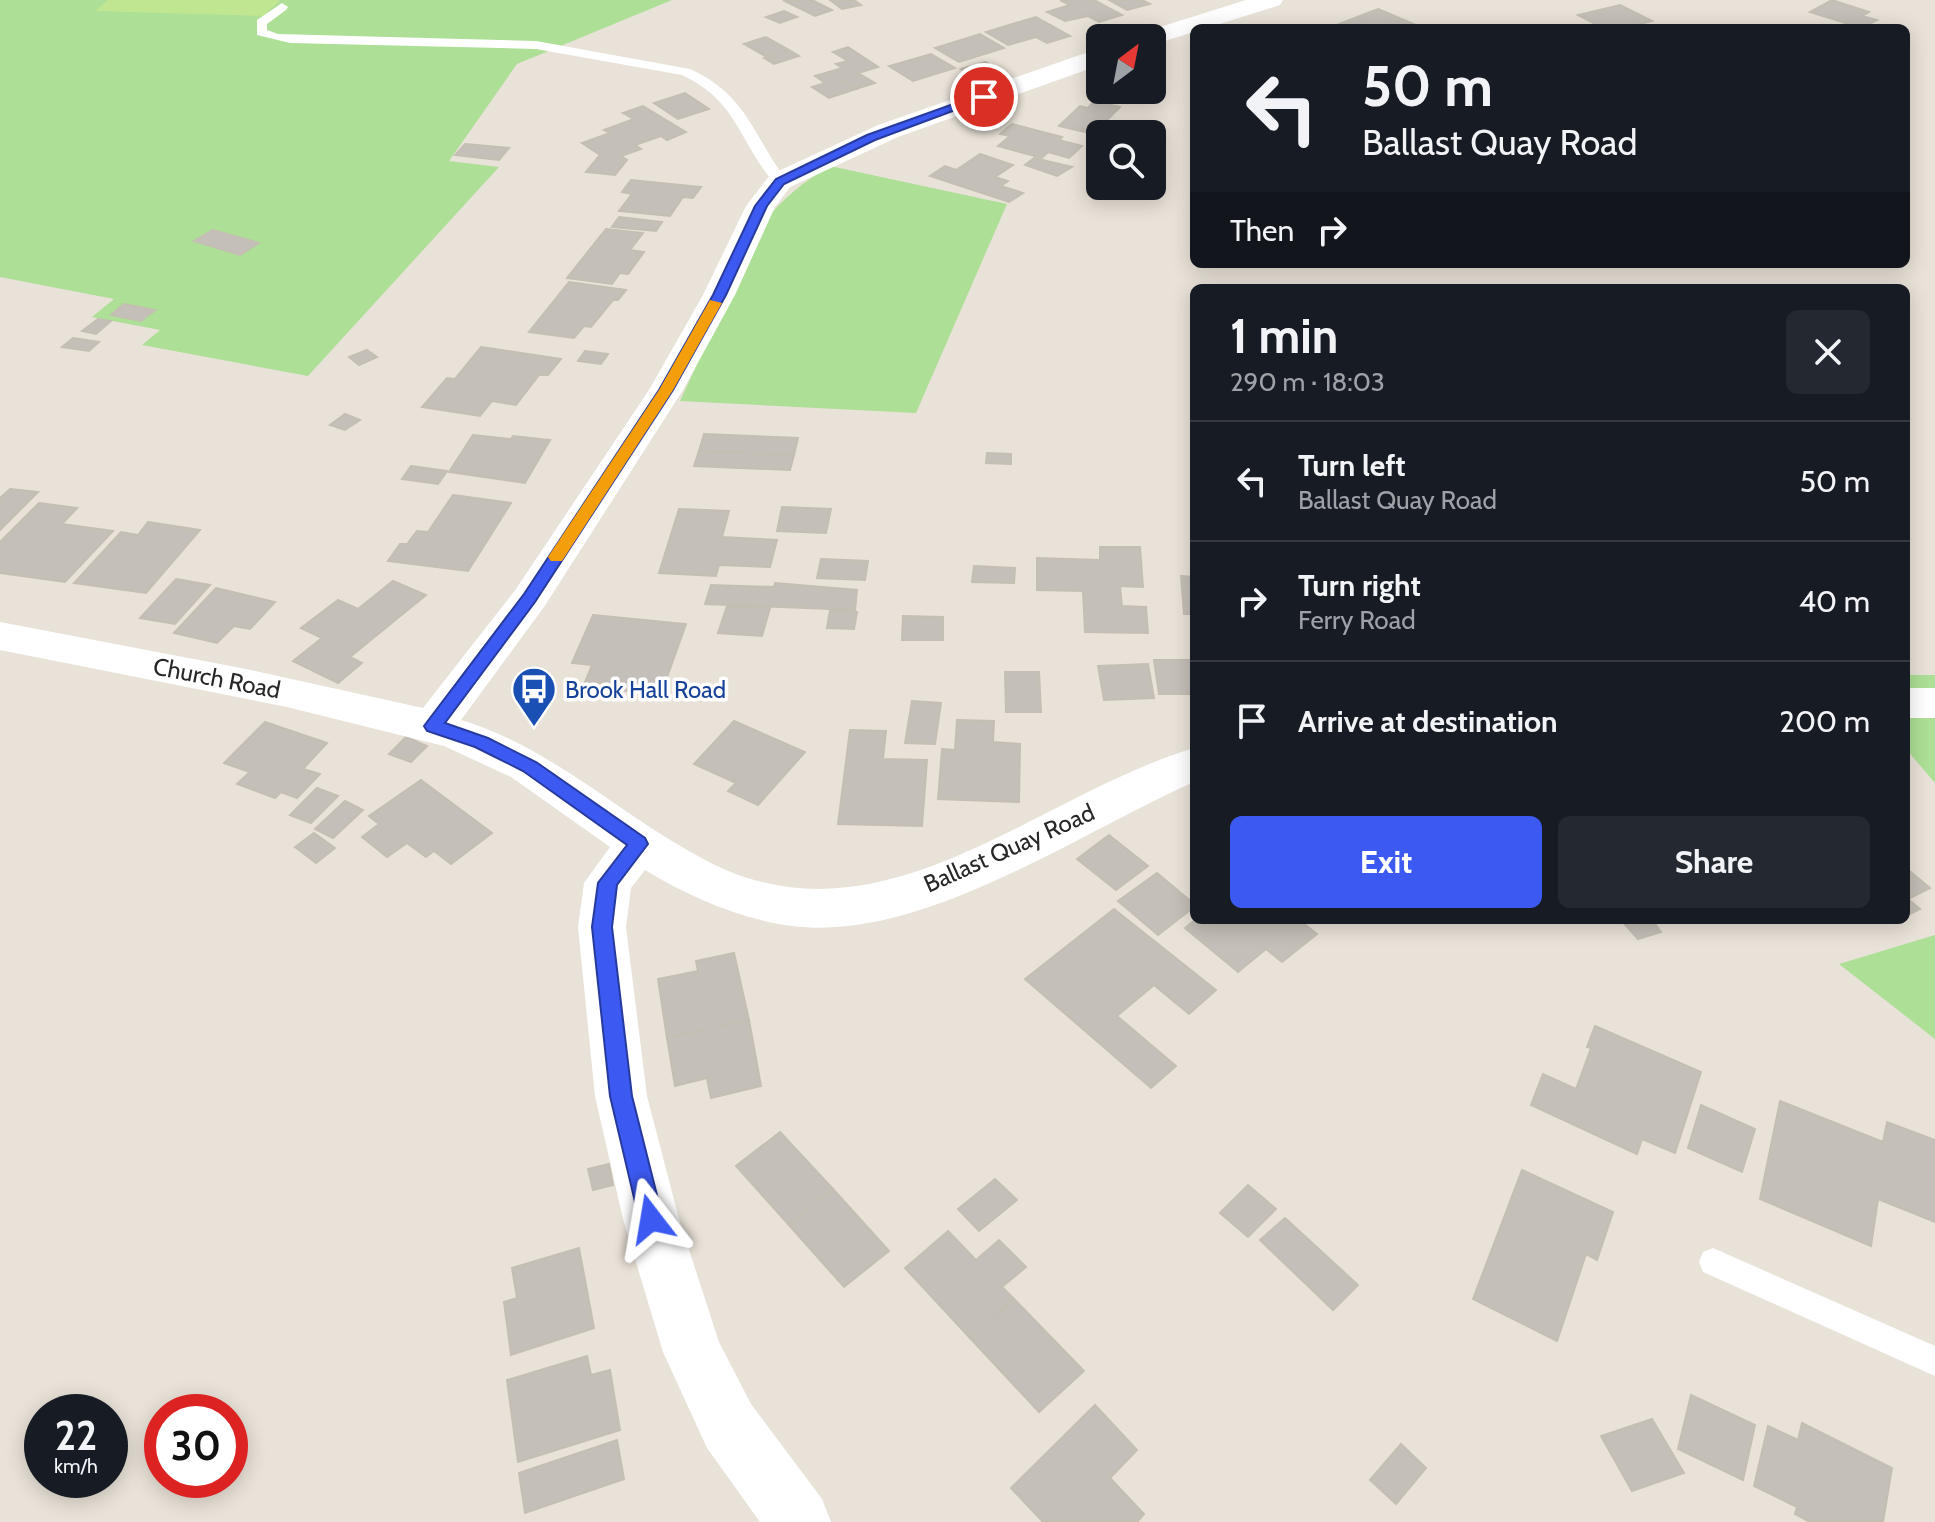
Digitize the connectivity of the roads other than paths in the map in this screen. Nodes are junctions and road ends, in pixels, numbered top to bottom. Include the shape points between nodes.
1 (1271, 0) edge
2 (282, 7) dead end
3 (1195, 24) edge
4 (1190, 25) edge
5 (1166, 33) edge
6 (1086, 61) edge
7 (780, 181) junction
8 (0, 636) edge
9 (1910, 703) edge
10 (1935, 703) edge
11 (433, 726) junction
12 (1190, 766) edge
13 (639, 844) junction
14 (1713, 1262) dead end
15 (1935, 1361) edge
16 (799, 1522) edge

1 - 3 street
2 - 7 lane via 261,23 261,32 290,39 536,45 699,77 738,110 761,162
4 - 5 street
6 - 7 street via 888,131
7 - 11 street via 761,206 666,390 530,598
8 - 11 street, Church Road via 233,679
9 - 10 street
11 - 13 street, Ballast Quay Road via 529,767
12 - 13 street, Ballast Quay Road via 956,876 890,899 834,909 781,907 728,894
13 - 16 street via 608,883 602,927 625,1112 651,1219 693,1352 729,1426
14 - 15 lane

